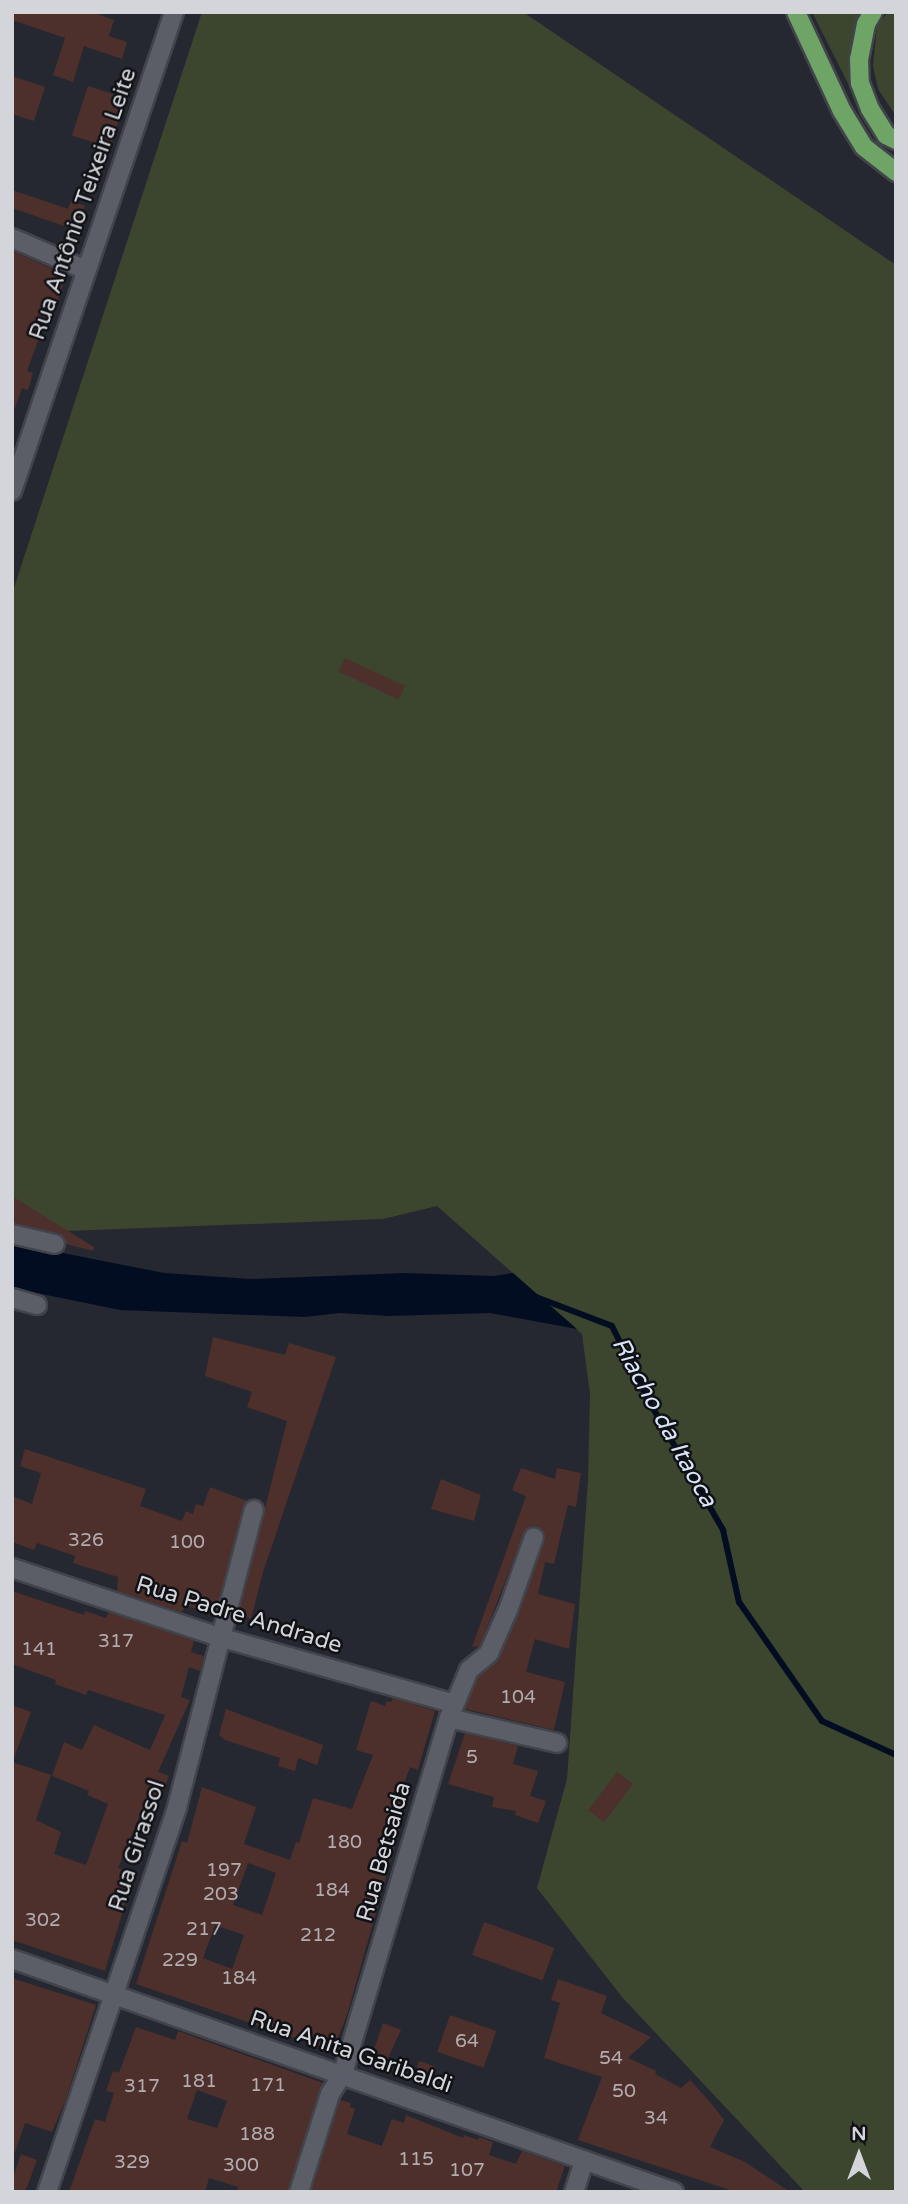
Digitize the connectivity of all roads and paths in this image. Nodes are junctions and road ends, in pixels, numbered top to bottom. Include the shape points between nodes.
1 (174, 12) edge
2 (796, 12) edge
3 (873, 12) edge
4 (896, 140) edge
5 (896, 172) edge
6 (12, 238) edge
7 (86, 270) junction
8 (12, 491) edge
9 (12, 1234) edge
10 (55, 1244) dead end
11 (12, 1298) edge
12 (37, 1305) dead end
13 (254, 1510) dead end
14 (534, 1537) dead end
15 (12, 1568) edge
16 (223, 1638) junction
17 (451, 1711) junction
18 (557, 1743) dead end
19 (12, 1959) edge
20 (114, 1997) junction
21 (343, 2073) junction
22 (584, 2161) junction
23 (47, 2192) edge
24 (299, 2192) edge
25 (574, 2192) edge
26 (674, 2192) edge

1 - 7 street, Rua Antônio Teixeira Leite
2 - 5 main road via 864,147
3 - 4 main road via 859,59 860,83 887,135
6 - 7 street
7 - 8 street, Rua Antônio Teixeira Leite
9 - 10 street
11 - 12 street
13 - 16 street, Rua Girassol
14 - 17 street, Rua Betsaida via 489,1653 469,1670
15 - 16 street, Rua Padre Andrade
16 - 17 street, Rua Padre Andrade
16 - 20 street, Rua Girassol via 177,1807
17 - 18 street, Rua Padre Andrade
17 - 21 street, Rua Betsaida
19 - 20 street, Rua Anita Garibaldi
20 - 21 street, Rua Anita Garibaldi
20 - 23 street, Rua Girassol
21 - 22 street, Rua Anita Garibaldi
21 - 24 street, Rua Betsaida via 330,2094
22 - 25 street
22 - 26 street, Rua Anita Garibaldi

